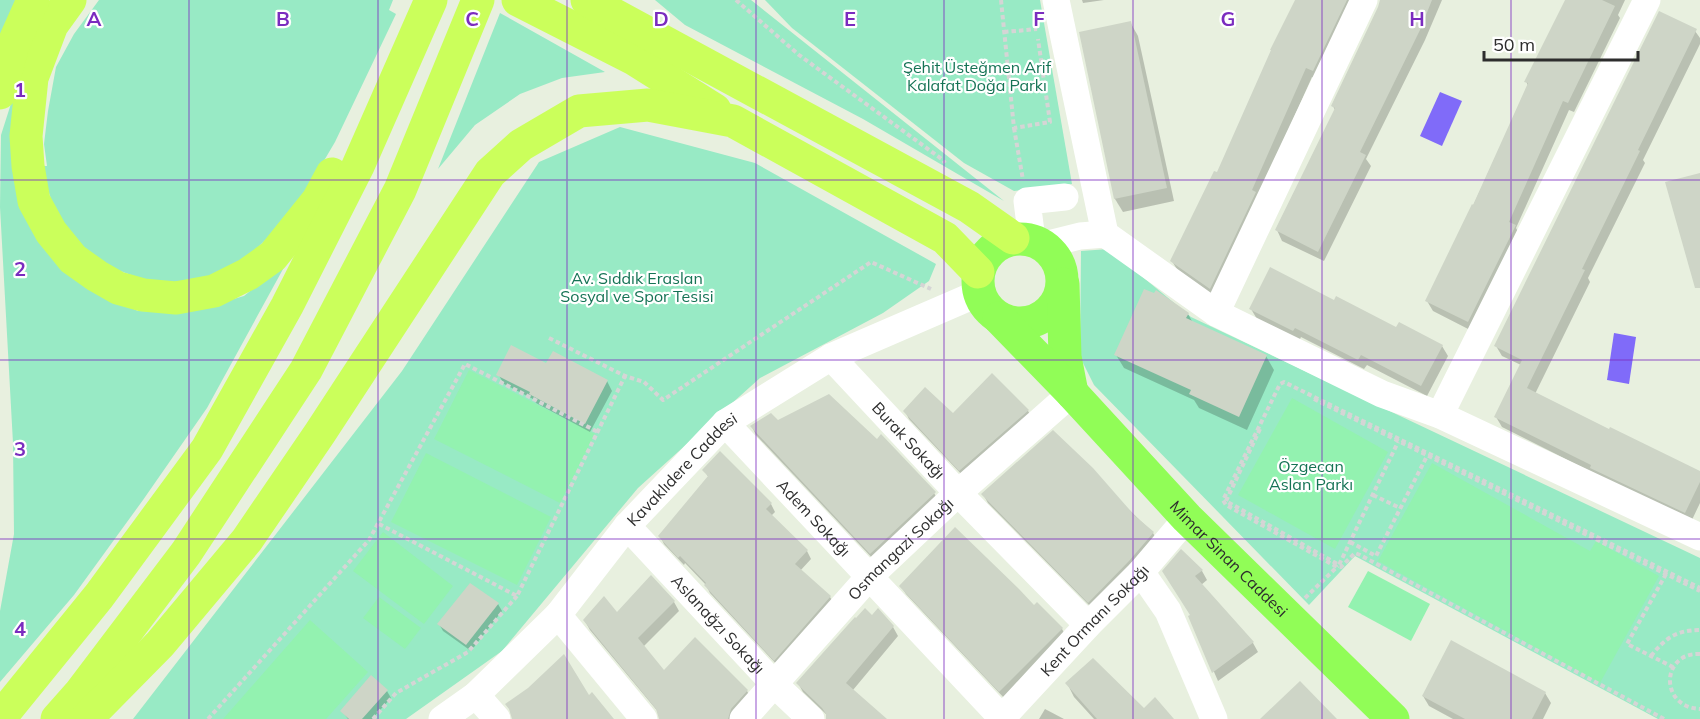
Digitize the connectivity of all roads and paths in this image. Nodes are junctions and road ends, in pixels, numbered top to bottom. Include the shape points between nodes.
1 (33, 0) edge
2 (70, 0) edge
3 (431, 0) edge
4 (518, 0) edge
5 (587, 0) edge
6 (626, 0) edge
7 (736, 0) edge
8 (1001, 0) edge
9 (1056, 0) edge
10 (1364, 0) edge
11 (1647, 0) edge
12 (474, 10) edge
13 (1035, 19) dead end
14 (1036, 29) junction
15 (1004, 32) junction
16 (406, 56) junction
17 (0, 93) edge
18 (788, 110) junction
19 (733, 121) junction
20 (1014, 128) junction
21 (948, 169) dead end
22 (1065, 197) dead end
23 (1027, 201) junction
24 (1093, 235) junction
25 (1030, 241) junction
26 (1063, 282) junction
27 (972, 289) junction
28 (1216, 313) junction
29 (999, 318) junction
30 (549, 338) dead end
31 (831, 357) junction
32 (625, 376) junction
33 (1072, 393) junction
34 (1440, 415) junction
35 (725, 423) junction
36 (598, 432) junction
37 (1398, 442) junction
38 (1427, 456) junction
39 (958, 493) junction
40 (1373, 495) junction
41 (1400, 508) junction
42 (1186, 518) junction
43 (378, 524) junction
44 (627, 526) junction
45 (1700, 537) edge
46 (1350, 542) junction
47 (1338, 566) junction
48 (1141, 572) junction
49 (1666, 574) junction
50 (869, 578) junction
51 (1700, 589) edge
52 (517, 596) junction
53 (558, 615) junction
54 (1287, 616) junction
55 (1088, 625) junction
56 (1700, 630) edge
57 (1700, 654) edge
58 (1651, 656) junction
59 (1673, 667) junction
60 (775, 685) junction
61 (476, 695) junction
62 (1700, 710) edge
63 (1379, 715) edge
64 (0, 718) edge
65 (1001, 718) edge
66 (57, 719) edge
67 (86, 719) edge
68 (208, 719) edge
69 (373, 719) edge
70 (442, 719) edge
71 (497, 719) edge
72 (644, 719) edge
73 (743, 719) edge
74 (811, 719) edge
75 (1214, 719) edge
76 (1664, 719) edge

1 - 17 highway via 13,45
2 - 16 highway via 52,25 32,78 26,136 33,201 73,259 118,288 143,295 176,298 214,291 248,274 273,255 318,200 356,132
3 - 16 highway
4 - 19 highway via 634,59
5 - 18 highway
6 - 18 highway via 680,45
7 - 21 path via 799,55 943,160
8 - 15 path
9 - 24 street
10 - 28 street
11 - 34 street
12 - 66 highway via 400,190 306,370 186,553
13 - 14 path
14 - 15 path
14 - 20 path via 1050,122
15 - 20 path
16 - 64 highway via 358,166 287,306 207,449 99,596
18 - 25 highway
19 - 27 highway via 945,238
19 - 67 highway via 648,105 579,111 521,145 498,166 247,540 159,644
20 - 23 path
22 - 23 street
23 - 25 street
24 - 25 street
24 - 28 street
25 - 26 main road via 1054,255
25 - 27 main road via 1000,243 990,250 982,260
26 - 29 main road via 1055,306 1036,320 1024,323
26 - 33 main road via 1065,357
27 - 29 main road
27 - 31 street, Kavaklıdere Caddesi
27 - 32 path via 871,262 663,400 644,382
28 - 34 street via 1382,394
29 - 33 main road, Mimar Sinan Caddesi
30 - 32 path
31 - 35 street, Kavaklıdere Caddesi
31 - 39 street, Burak Sokağı
32 - 36 path
33 - 39 street, Osmangazi Sokağı
33 - 42 main road, Mimar Sinan Caddesi
34 - 45 street
35 - 44 street, Kavaklıdere Caddesi
35 - 50 street, Adem Sokağı
36 - 43 path via 465,364
36 - 52 path
37 - 38 path
37 - 40 path
37 - 47 path via 1283,384 1226,501
38 - 41 path
38 - 49 path
39 - 50 street, Osmangazi Sokağı
39 - 55 street, Burak Sokağı
40 - 41 path
40 - 46 path
41 - 46 path via 1376,556
42 - 48 street, Kent Ormanı Sokağı
42 - 54 main road, Mimar Sinan Caddesi
43 - 52 path
43 - 68 path via 369,540
44 - 53 street, Kavaklıdere Caddesi
44 - 60 street, Aslanağzı Sokağı
46 - 47 path
47 - 51 path via 1223,503 1284,382
47 - 54 path
47 - 76 path via 1355,553 1360,555
48 - 55 street, Kent Ormanı Sokağı
48 - 75 street via 1168,611
49 - 51 path
49 - 58 path via 1627,644
50 - 60 street, Osmangazi Sokağı
50 - 65 street, Adem Sokağı
52 - 69 path via 468,652 396,693
53 - 61 street, Kavaklıdere Caddesi
53 - 72 street
54 - 63 main road, Mimar Sinan Caddesi
55 - 65 street, Kent Ormanı Sokağı
56 - 58 path via 1672,636
57 - 59 path via 1687,656
58 - 59 path
59 - 62 path via 1669,685 1672,694 1684,706
60 - 73 street, Osmangazi Sokağı
60 - 74 street, Aslanağzı Sokağı
61 - 70 street, Kavaklıdere Caddesi
61 - 71 street

